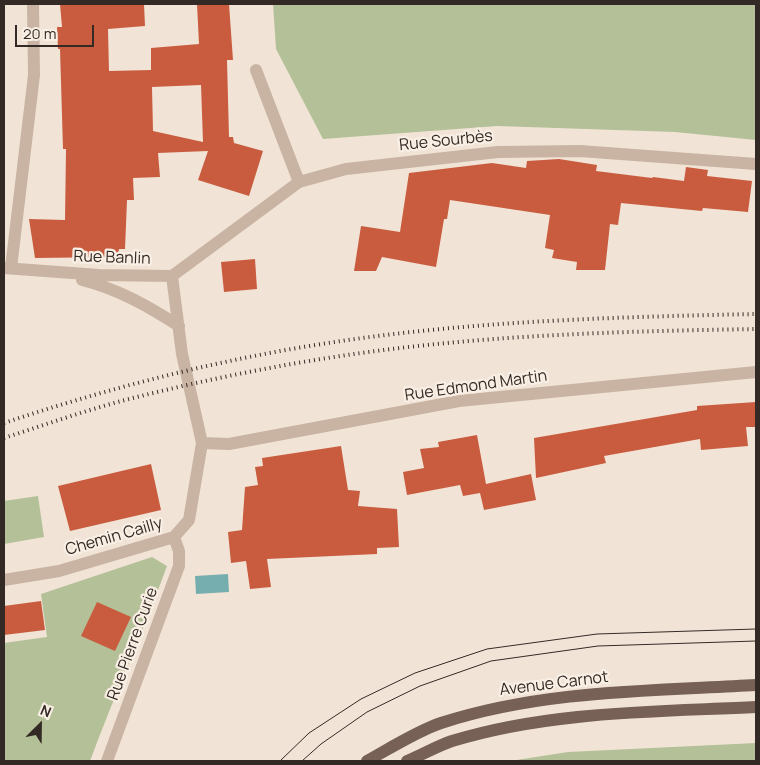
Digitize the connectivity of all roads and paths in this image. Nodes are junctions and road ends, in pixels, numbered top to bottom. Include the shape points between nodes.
1 (33, 4) edge
2 (256, 70) dead end
3 (756, 164) edge
4 (300, 182) junction
5 (7, 268) edge
6 (51, 271) junction
7 (172, 276) junction
8 (179, 326) junction
9 (756, 372) edge
10 (202, 443) junction
11 (174, 537) junction
12 (4, 580) edge
13 (756, 685) edge
14 (756, 707) edge
15 (107, 761) edge
16 (367, 761) edge
17 (407, 761) edge

1 - 5 street via 34,75
2 - 4 street
3 - 4 street, Rue Sourbès via 580,151 498,152 346,168
4 - 7 street, Rue Sourbès
5 - 6 street, Rue Banlin
6 - 7 street, Rue Banlin
6 - 8 street, Rue Banlin via 106,286
7 - 8 street, Chemin Cailly
8 - 10 street, Chemin Cailly
9 - 10 street, Rue Edmond Martin via 459,401 229,444
10 - 11 street, Chemin Cailly via 189,520
11 - 12 street, Chemin Cailly via 59,571
11 - 15 street, Rue Pierre Curie via 179,551 179,566
13 - 16 main road, Avenue Carnot via 593,694 502,706 439,724
14 - 17 main road via 592,715 512,726 450,742

